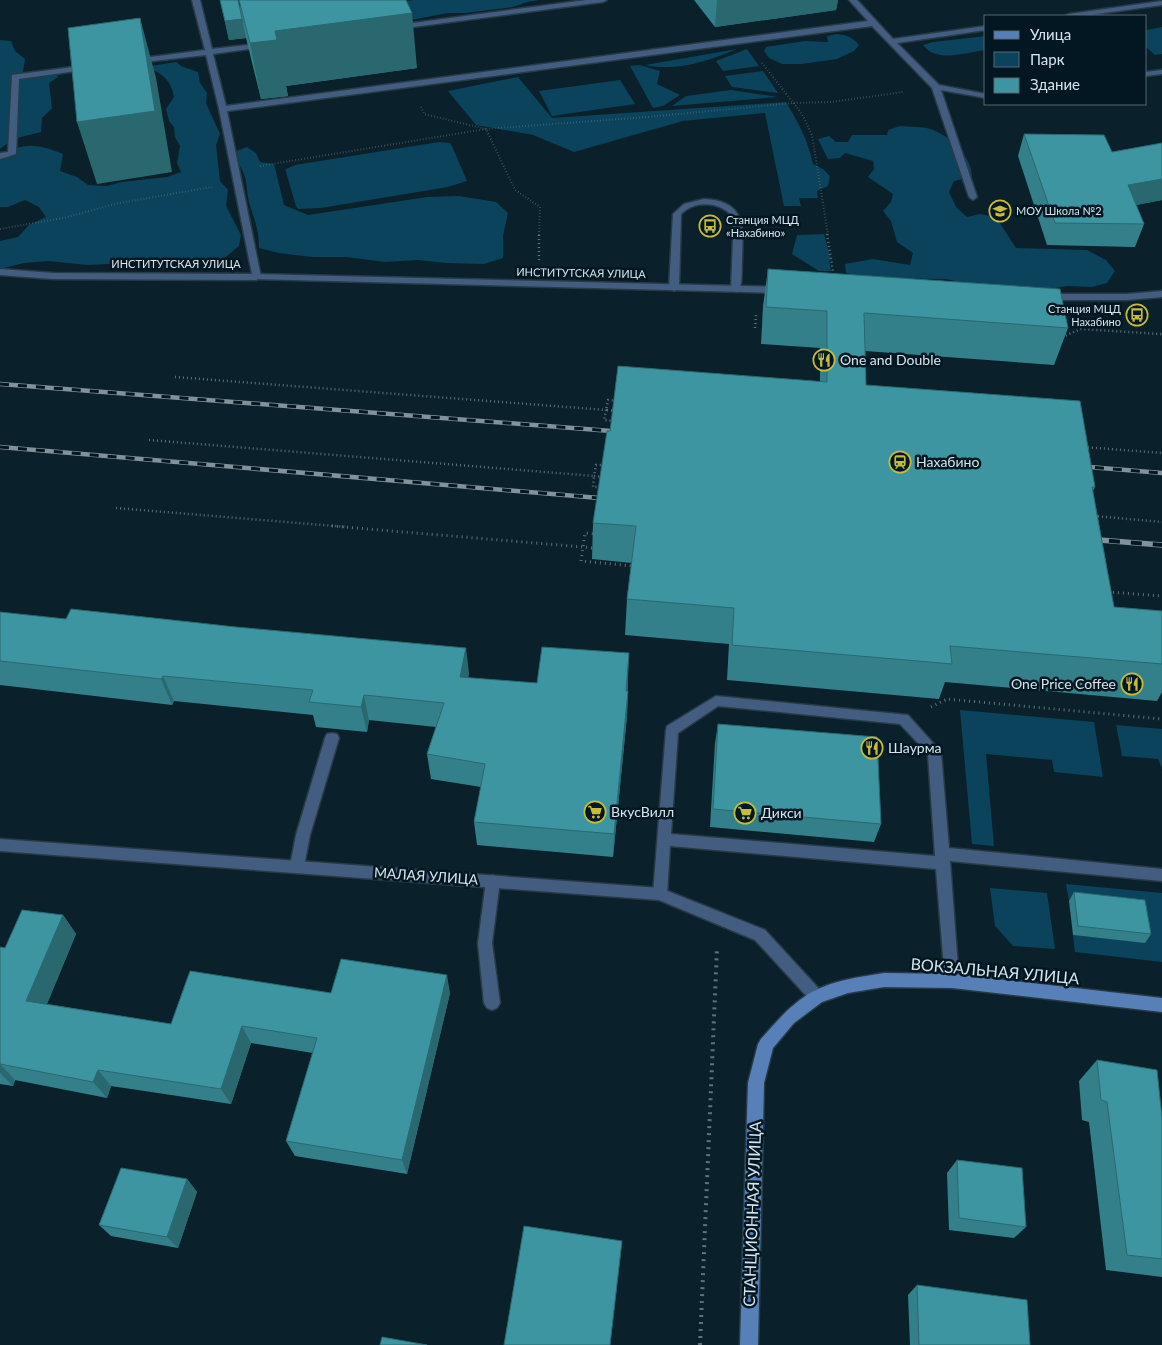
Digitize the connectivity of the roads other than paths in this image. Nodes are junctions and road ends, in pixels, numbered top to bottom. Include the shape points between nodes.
1 (196, 0) edge
2 (603, 0) edge
3 (853, 0) edge
4 (1162, 3) edge
5 (1076, 15) edge
6 (874, 23) junction
7 (386, 28) edge
8 (984, 28) edge
9 (891, 42) junction
10 (268, 44) edge
11 (209, 52) junction
12 (122, 63) edge
13 (92, 67) edge
14 (1162, 72) edge
15 (1147, 74) edge
16 (936, 87) junction
17 (984, 96) edge
18 (224, 109) junction
19 (0, 156) edge
20 (972, 197) dead end
21 (0, 272) edge
22 (256, 277) junction
23 (674, 288) junction
24 (736, 289) junction
25 (794, 291) edge
26 (1162, 294) edge
27 (1031, 297) edge
28 (332, 738) dead end
29 (664, 838) junction
30 (0, 845) edge
31 (943, 858) junction
32 (296, 866) junction
33 (1162, 875) edge
34 (494, 881) junction
35 (660, 894) junction
36 (952, 981) junction
37 (817, 997) junction
38 (492, 1003) dead end
39 (1162, 1005) edge
40 (756, 1082) joint
41 (749, 1345) edge

1 - 11 street
2 - 7 street
3 - 6 street
4 - 5 street
6 - 9 street
6 - 18 street
8 - 9 street
9 - 16 street
10 - 11 street
11 - 12 street
11 - 18 street
13 - 19 street via 15,77 12,154
14 - 15 street
16 - 17 street
16 - 20 street
18 - 22 street
21 - 22 street, ИНСТИТУТСКАЯ УЛИЦА via 53,276
22 - 23 street, ИНСТИТУТСКАЯ УЛИЦА
23 - 24 street, ИНСТИТУТСКАЯ УЛИЦА
23 - 24 street via 677,214 687,205 713,202 730,209 736,219
24 - 25 street, ИНСТИТУТСКАЯ УЛИЦА
26 - 27 street via 1127,298
28 - 32 street
29 - 31 street
29 - 31 street via 672,730 716,701 903,719 934,752
29 - 35 street
30 - 32 street, МАЛАЯ УЛИЦА
31 - 33 street
31 - 36 street
32 - 34 street, МАЛАЯ УЛИЦА
34 - 35 street, МАЛАЯ УЛИЦА
34 - 38 street via 485,943
35 - 37 street, МАЛАЯ УЛИЦА via 760,934
36 - 37 main road, ВОКЗАЛЬНАЯ УЛИЦА via 884,980 848,986
36 - 39 main road, ВОКЗАЛЬНАЯ УЛИЦА
37 - 40 main road, ВОКЗАЛЬНАЯ УЛИЦА via 789,1018 766,1044
40 - 41 main road, СТАНЦИОННАЯ УЛИЦА

